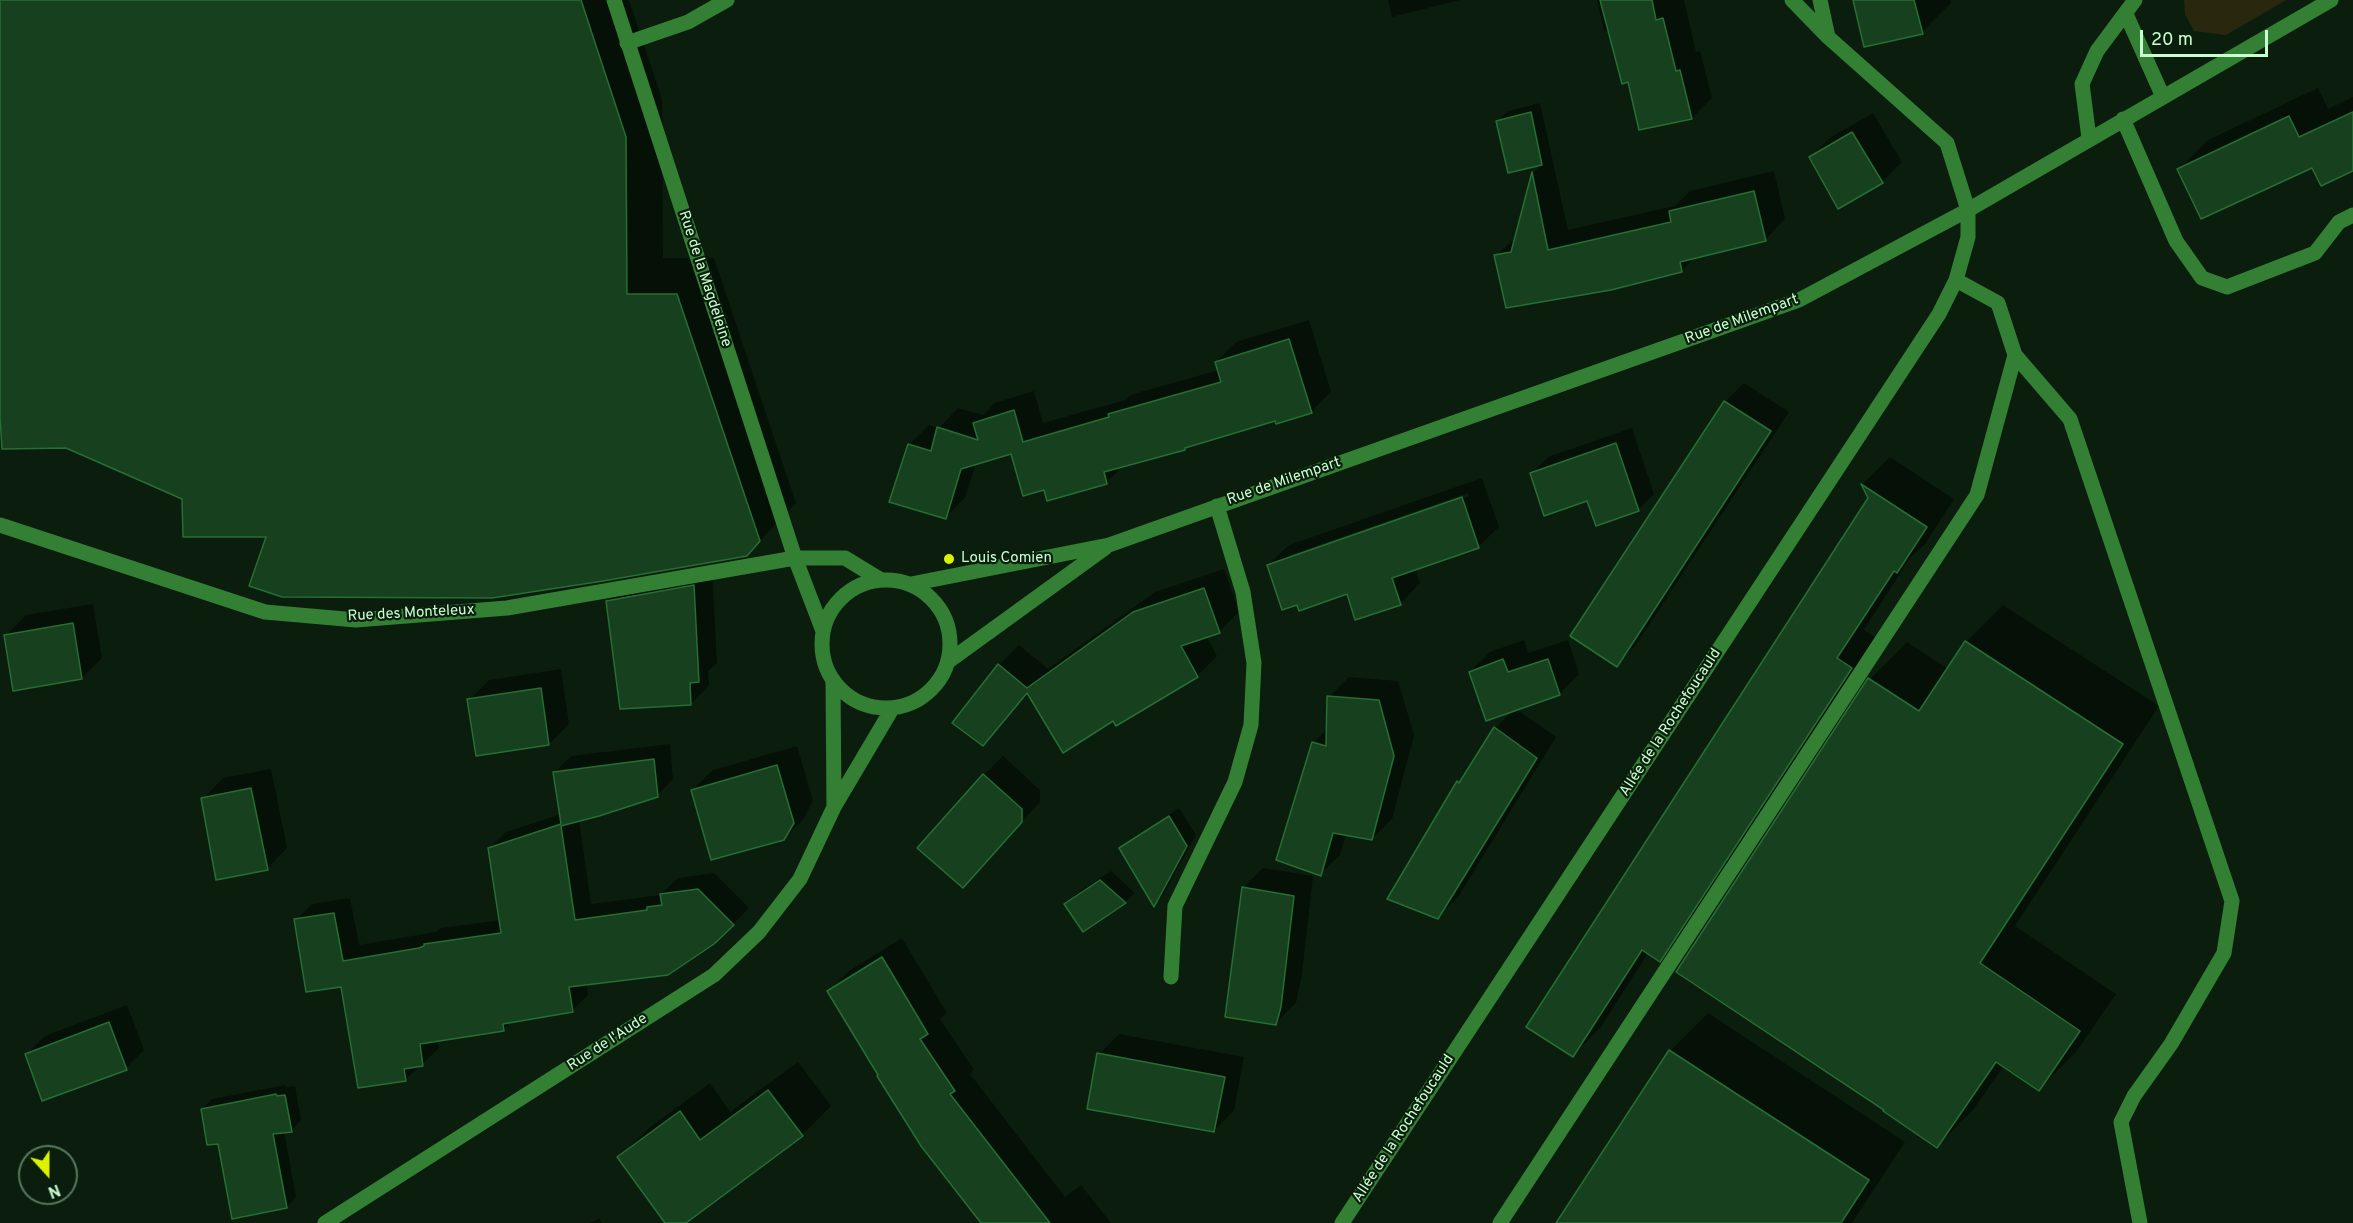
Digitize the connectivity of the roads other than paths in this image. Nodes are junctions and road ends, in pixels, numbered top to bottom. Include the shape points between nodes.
1 (614, 0) edge
2 (727, 0) edge
3 (1792, 0) edge
4 (1820, 0) edge
5 (2135, 0) edge
6 (2331, 0) edge
7 (2126, 14) junction
8 (1828, 37) junction
9 (627, 44) junction
10 (2163, 97) junction
11 (2122, 119) junction
12 (2089, 138) junction
13 (1968, 210) junction
14 (2353, 215) edge
15 (1956, 280) junction
16 (2015, 355) junction
17 (1217, 506) junction
18 (0, 525) edge
19 (1109, 545) junction
20 (795, 558) junction
21 (881, 580) junction
22 (911, 584) junction
23 (823, 631) junction
24 (949, 661) junction
25 (833, 681) junction
26 (892, 709) junction
27 (834, 807) junction
28 (1171, 977) dead end
29 (325, 1223) edge
30 (1342, 1223) edge
31 (1500, 1223) edge
32 (2140, 1223) edge

1 - 9 street, Rue de la Magdeleine
2 - 9 street via 688,22
3 - 8 street, Allée de la Rochefoucauld
4 - 8 street
5 - 7 street
6 - 10 street, Rue de Milempart
7 - 10 street
7 - 12 street via 2097,51 2082,84
8 - 13 street, Allée de la Rochefoucauld via 1947,143
9 - 20 street, Rue de la Magdeleine
10 - 11 street, Rue de Milempart
11 - 12 street, Rue de Milempart
11 - 14 street via 2176,241 2202,278 2227,287 2315,253 2339,222
12 - 13 street, Rue de Milempart
13 - 15 street, Allée de la Rochefoucauld via 1968,237
13 - 17 street, Rue de Milempart via 1799,300
15 - 16 street via 1998,303
15 - 30 street, Allée de la Rochefoucauld via 1939,314
16 - 31 street via 1977,495
16 - 32 street via 2070,419 2232,901 2224,953 2121,1122
17 - 19 street, Rue de Milempart
17 - 28 street via 1243,592 1254,663 1251,725 1235,782 1175,906
18 - 20 street, Rue des Monteleux via 265,612 356,620 507,608
19 - 22 street, Rue de Milempart
19 - 24 street, Rue de Milempart
20 - 21 street, Rue des Monteleux via 845,558
20 - 23 street, Rue de la Magdeleine
21 - 22 street
21 - 23 street via 855,588 834,606
22 - 24 street via 936,603 950,630
23 - 25 street via 825,665
24 - 26 street via 938,685 917,701
25 - 26 street via 849,697 869,707
25 - 27 street
26 - 27 street, Rue de l'Aude
27 - 29 street, Rue de l'Aude via 800,879 759,932 714,975

